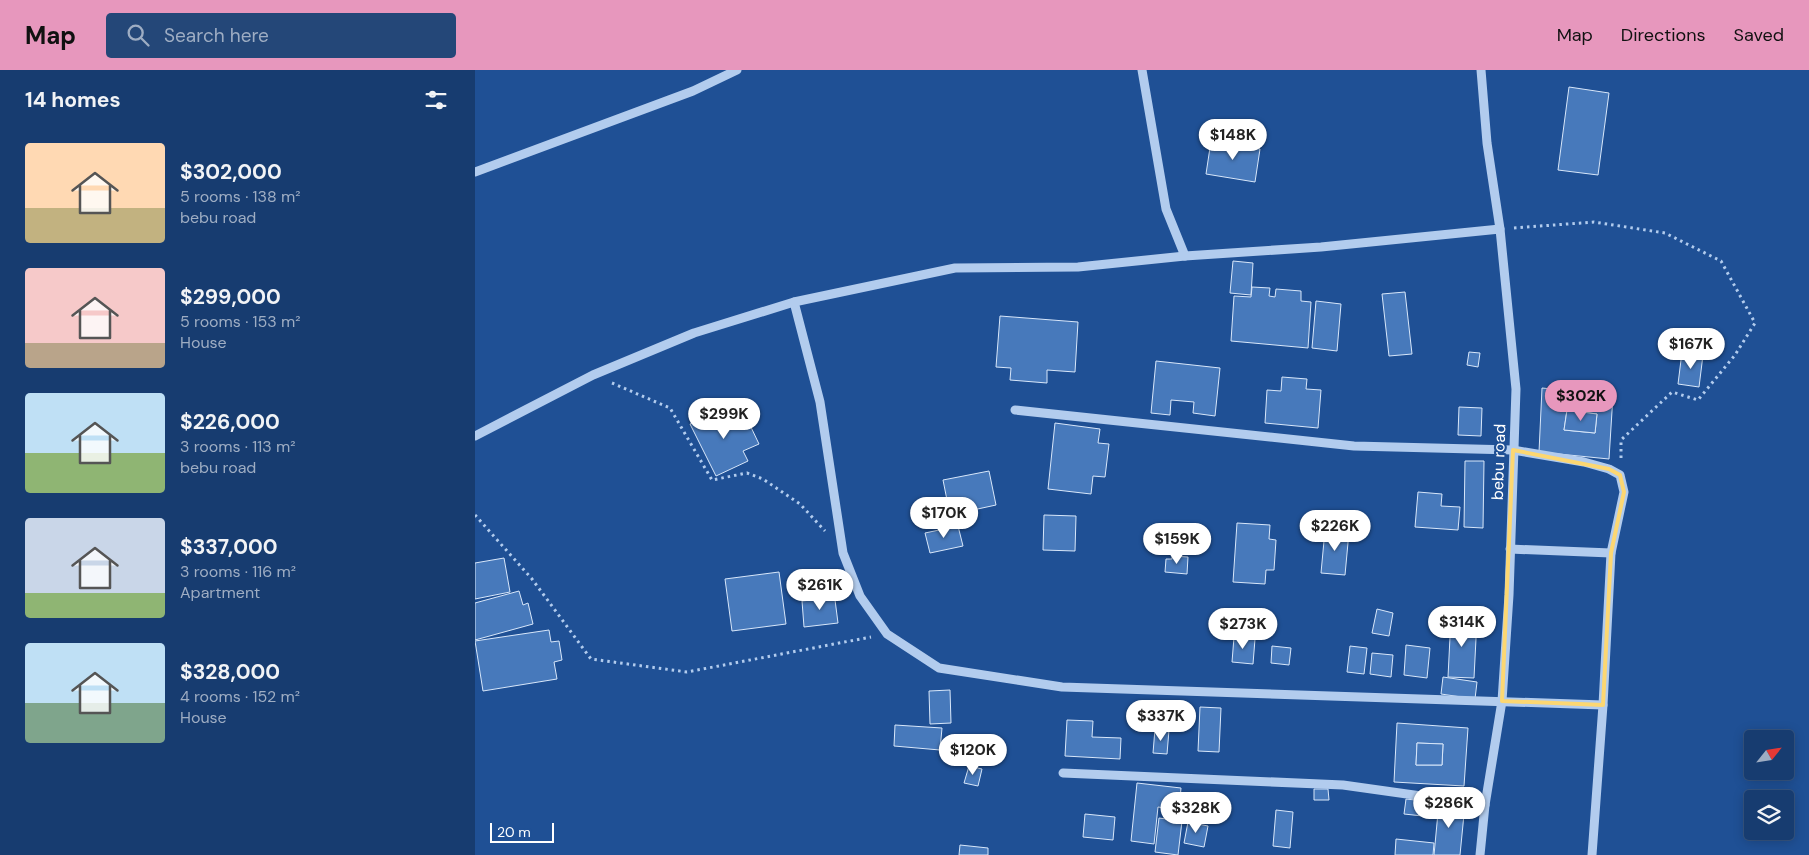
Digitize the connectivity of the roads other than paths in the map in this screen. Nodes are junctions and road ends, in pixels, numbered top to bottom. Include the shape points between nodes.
1 (737, 70) edge
2 (1142, 70) edge
3 (1481, 70) edge
4 (475, 172) edge
5 (1500, 229) junction
6 (1185, 256) junction
7 (795, 302) junction
8 (1015, 410) dead end
9 (475, 436) edge
10 (1513, 450) junction
11 (1510, 550) junction
12 (1611, 553) junction
13 (1502, 701) junction
14 (1603, 705) junction
15 (1063, 773) dead end
16 (1485, 804) junction
17 (1480, 855) edge
18 (1592, 855) edge

1 - 4 street via 693,91
2 - 6 street via 1166,209
3 - 5 street, bebu road via 1487,142
5 - 6 street via 1321,247
5 - 10 street, bebu road via 1516,388
6 - 7 street via 1078,267 955,268
7 - 9 street via 694,333 593,375
7 - 13 street via 819,402 843,553 860,596 887,634 939,668 1062,686
8 - 10 street via 1354,446
10 - 11 street, bebu road
10 - 12 street via 1584,462 1620,475 1624,492
11 - 12 street
11 - 13 street, bebu road
12 - 14 street
13 - 14 street
13 - 16 street, bebu road
14 - 18 street
15 - 16 street via 1343,785
16 - 17 street, bebu road

